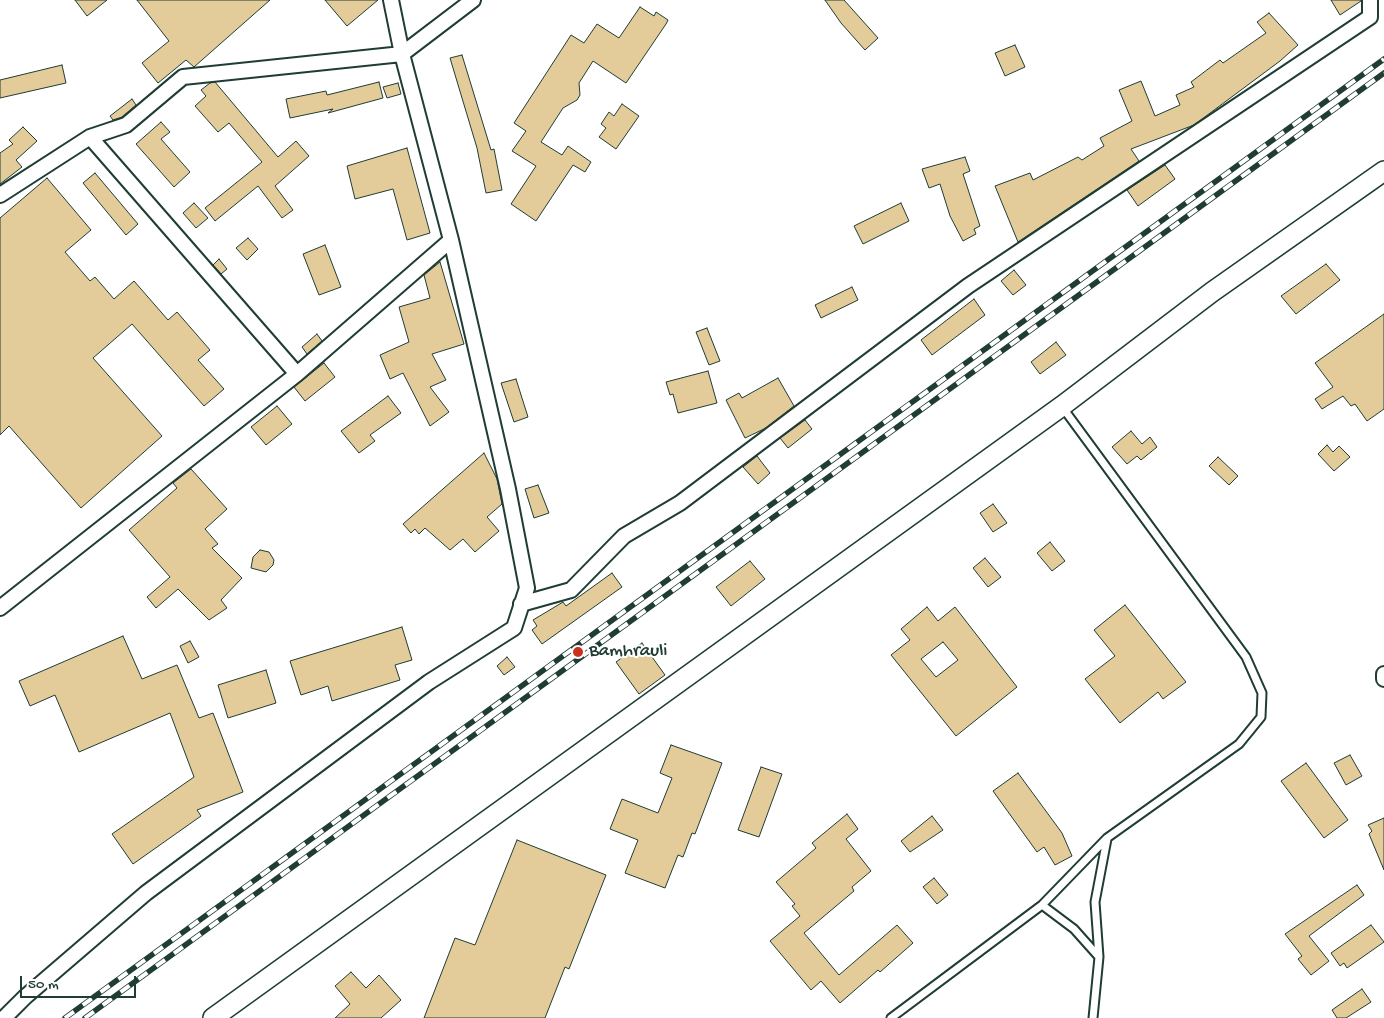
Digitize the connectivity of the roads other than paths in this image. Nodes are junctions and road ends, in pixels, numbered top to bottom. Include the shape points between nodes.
1 (391, 0) edge
2 (473, 0) edge
3 (1370, 0) edge
4 (402, 54) junction
5 (90, 137) junction
6 (1384, 171) edge
7 (0, 195) edge
8 (451, 240) junction
9 (297, 374) junction
10 (1062, 406) junction
11 (522, 604) junction
12 (0, 608) edge
13 (1384, 674) edge
14 (1384, 679) edge
15 (1107, 838) junction
16 (1042, 906) junction
17 (1099, 957) junction
18 (4, 1018) edge
19 (213, 1018) edge
20 (891, 1018) edge
21 (1094, 1018) edge

1 - 4 street
2 - 4 street
3 - 11 street via 1370,17 968,286 680,503 624,536 571,590
4 - 5 street via 183,77 126,125
4 - 8 street
5 - 7 street
5 - 9 street
6 - 10 main road via 1212,292
8 - 9 street
8 - 11 street via 508,489 527,588
9 - 12 street
10 - 15 lane via 1246,657 1262,693 1261,717 1240,744
10 - 19 main road
11 - 18 street via 514,628 429,682 146,893
13 - 14 street
15 - 16 lane
15 - 17 lane via 1095,902
16 - 17 lane via 1074,929
16 - 20 lane
17 - 21 lane

